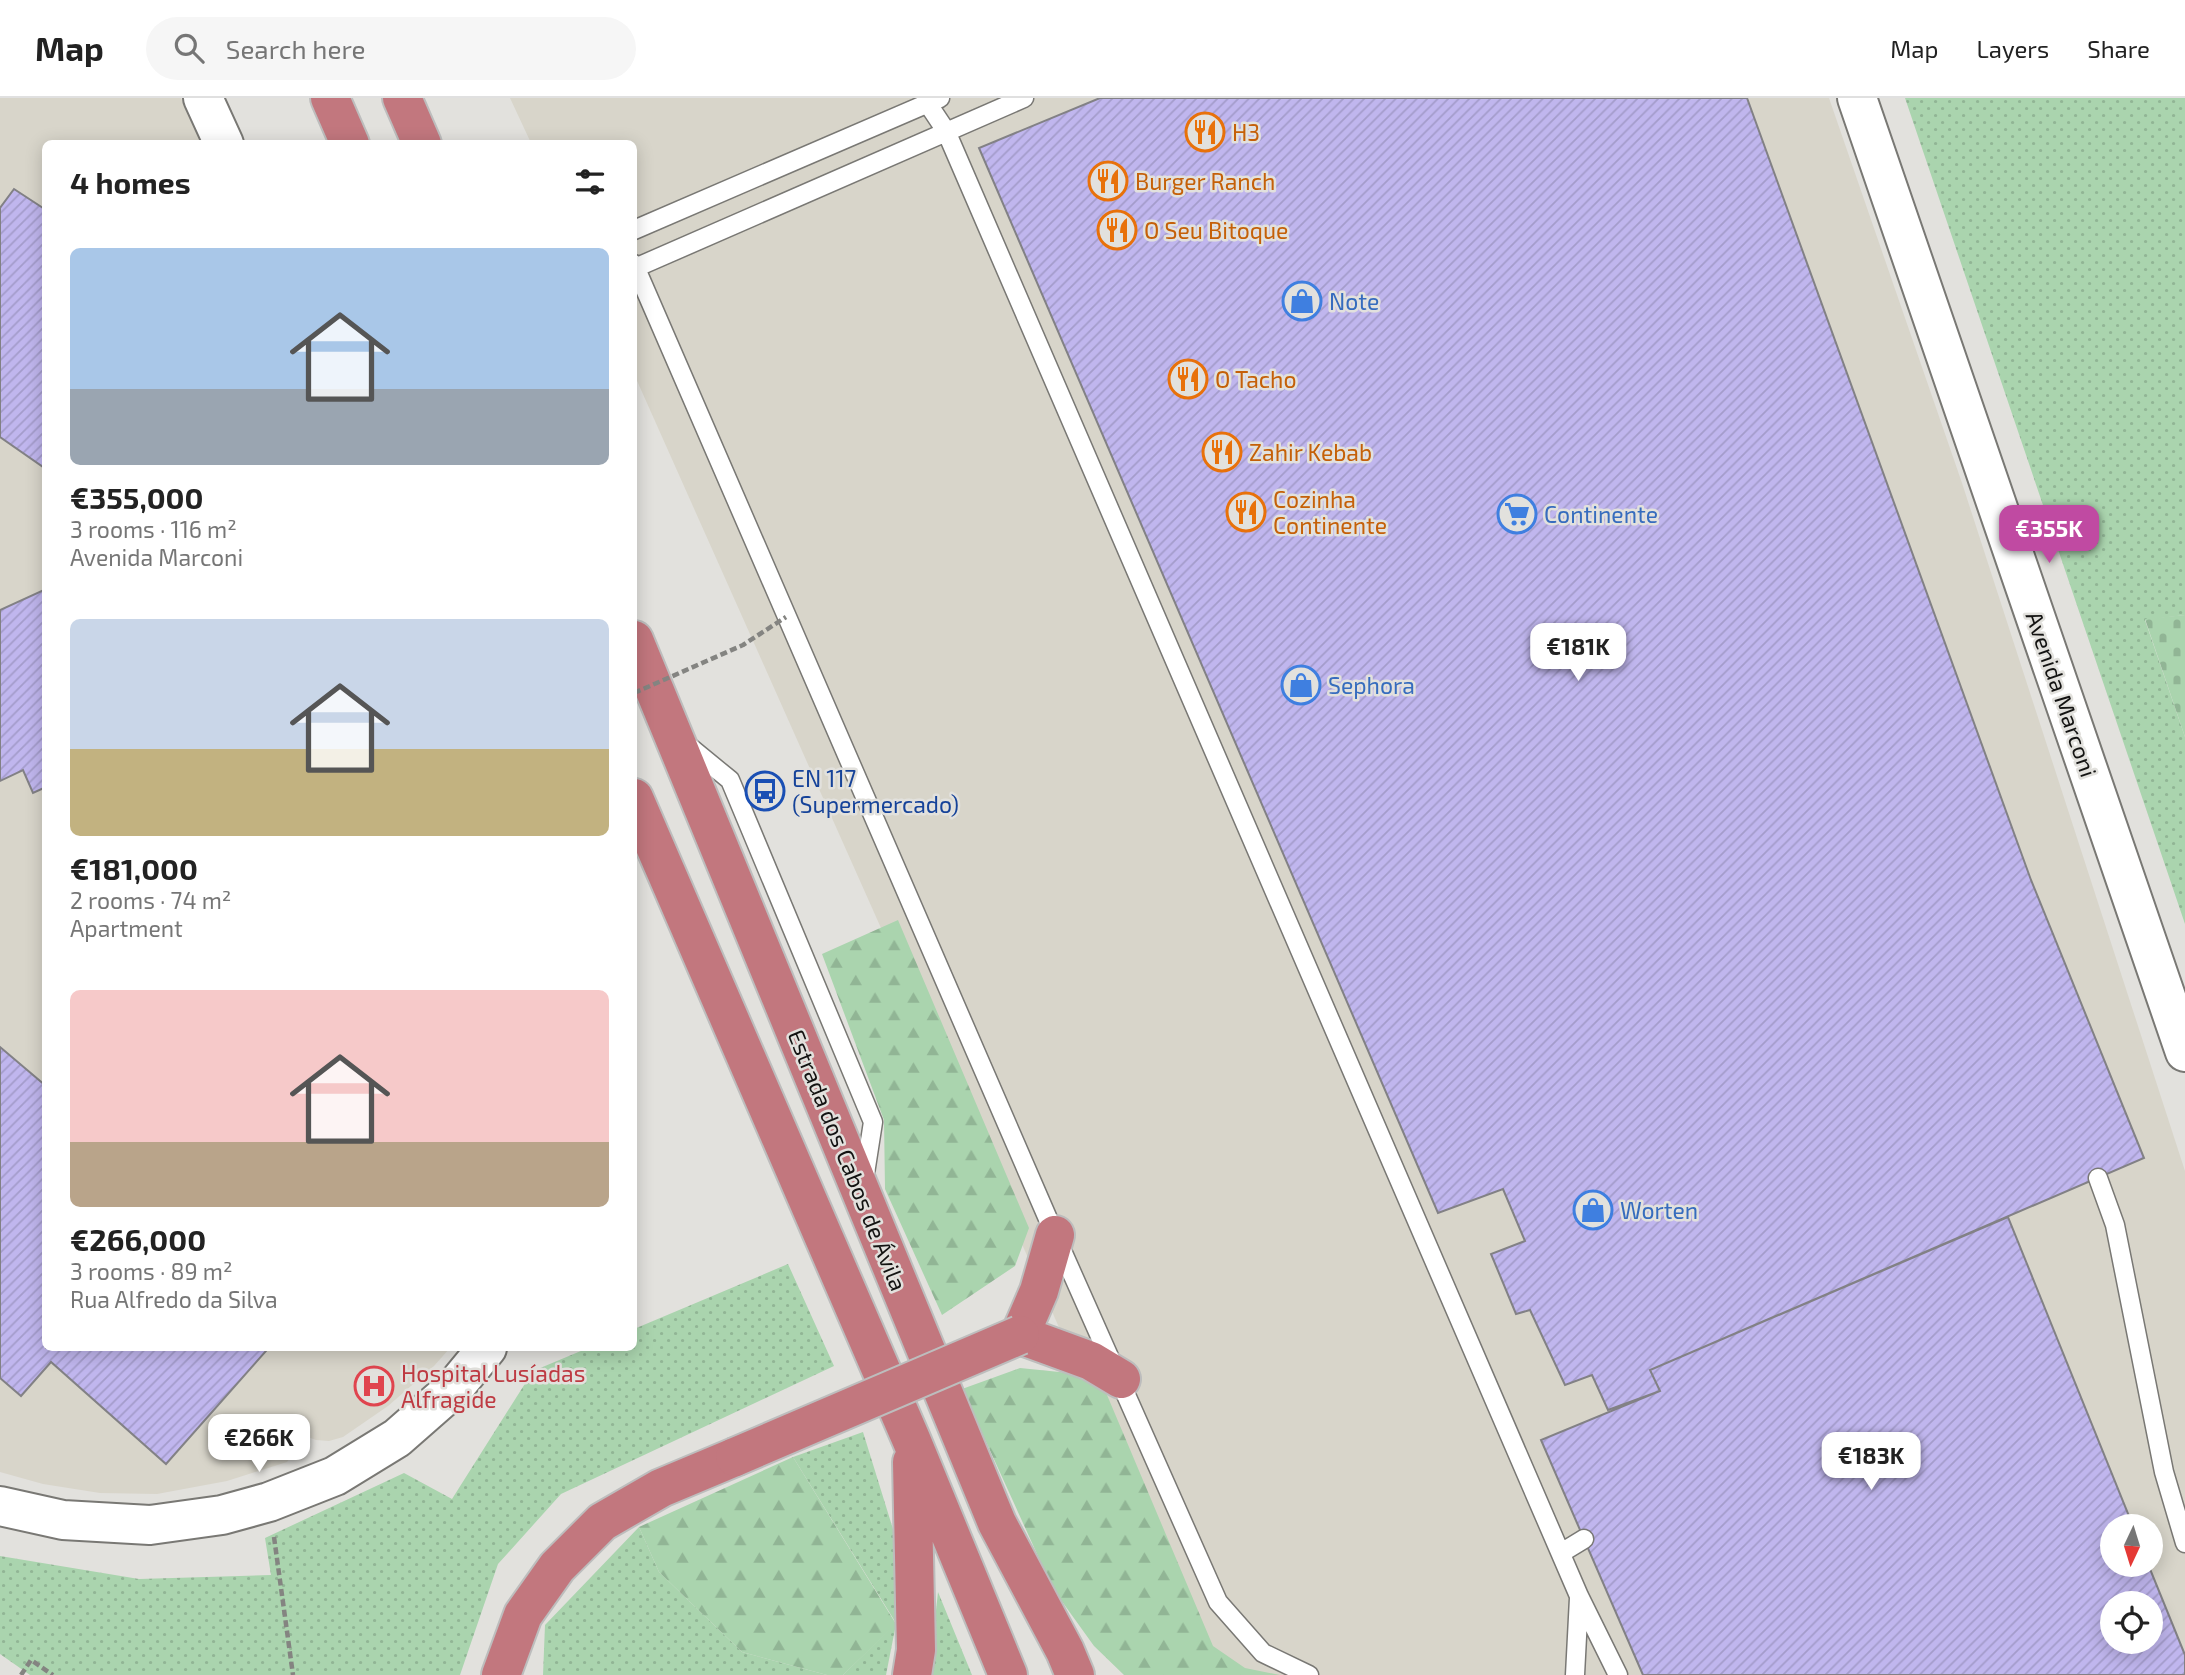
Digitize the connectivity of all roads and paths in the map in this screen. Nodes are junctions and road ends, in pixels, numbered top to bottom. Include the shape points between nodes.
1 (203, 98) edge
2 (331, 98) edge
3 (402, 98) edge
4 (1024, 98) edge
5 (1857, 98) edge
6 (934, 101) edge
7 (946, 131) junction
8 (221, 140) edge
9 (348, 140) edge
10 (420, 140) edge
11 (637, 229) edge
12 (637, 265) edge
13 (637, 273) edge
14 (786, 617) junction
15 (637, 647) edge
16 (637, 693) edge
17 (637, 805) edge
18 (2185, 1052) edge
19 (2098, 1178) dead end
20 (1055, 1235) junction
21 (1020, 1335) junction
22 (485, 1351) edge
23 (1121, 1379) junction
24 (911, 1439) junction
25 (269, 1502) junction
26 (0, 1506) edge
27 (1584, 1539) dead end
28 (2185, 1543) edge
29 (1561, 1553) junction
30 (1580, 1596) junction
31 (523, 1615) junction
32 (1076, 1667) edge
33 (21, 1675) edge
34 (53, 1675) edge
35 (293, 1675) edge
36 (501, 1675) edge
37 (526, 1675) edge
38 (912, 1675) edge
39 (1008, 1675) edge
40 (1309, 1675) edge
41 (1575, 1675) edge
42 (1618, 1675) edge

1 - 8 street
2 - 9 highway
3 - 10 highway
4 - 7 lane
5 - 18 street, Avenida Marconi
6 - 7 lane
6 - 11 lane
7 - 12 lane
7 - 29 lane
13 - 14 lane
14 - 16 path, bridge via 743,645
14 - 20 lane
15 - 32 highway, Estrada dos Cabos de Ávila via 997,1523
17 - 24 highway
19 - 28 lane via 2115,1225 2164,1472
20 - 21 highway
20 - 23 lane
21 - 23 highway via 1091,1361
21 - 31 highway, bridge via 661,1488 602,1522 557,1567
22 - 25 street via 454,1388 397,1438 335,1476
23 - 40 lane via 1218,1602 1263,1653
24 - 38 highway via 916,1650
24 - 39 highway
25 - 26 street via 222,1515 149,1525 63,1520
25 - 35 path
27 - 29 lane
29 - 30 lane
30 - 41 lane
30 - 42 lane
31 - 36 highway
31 - 37 highway
33 - 34 path via 31,1660

